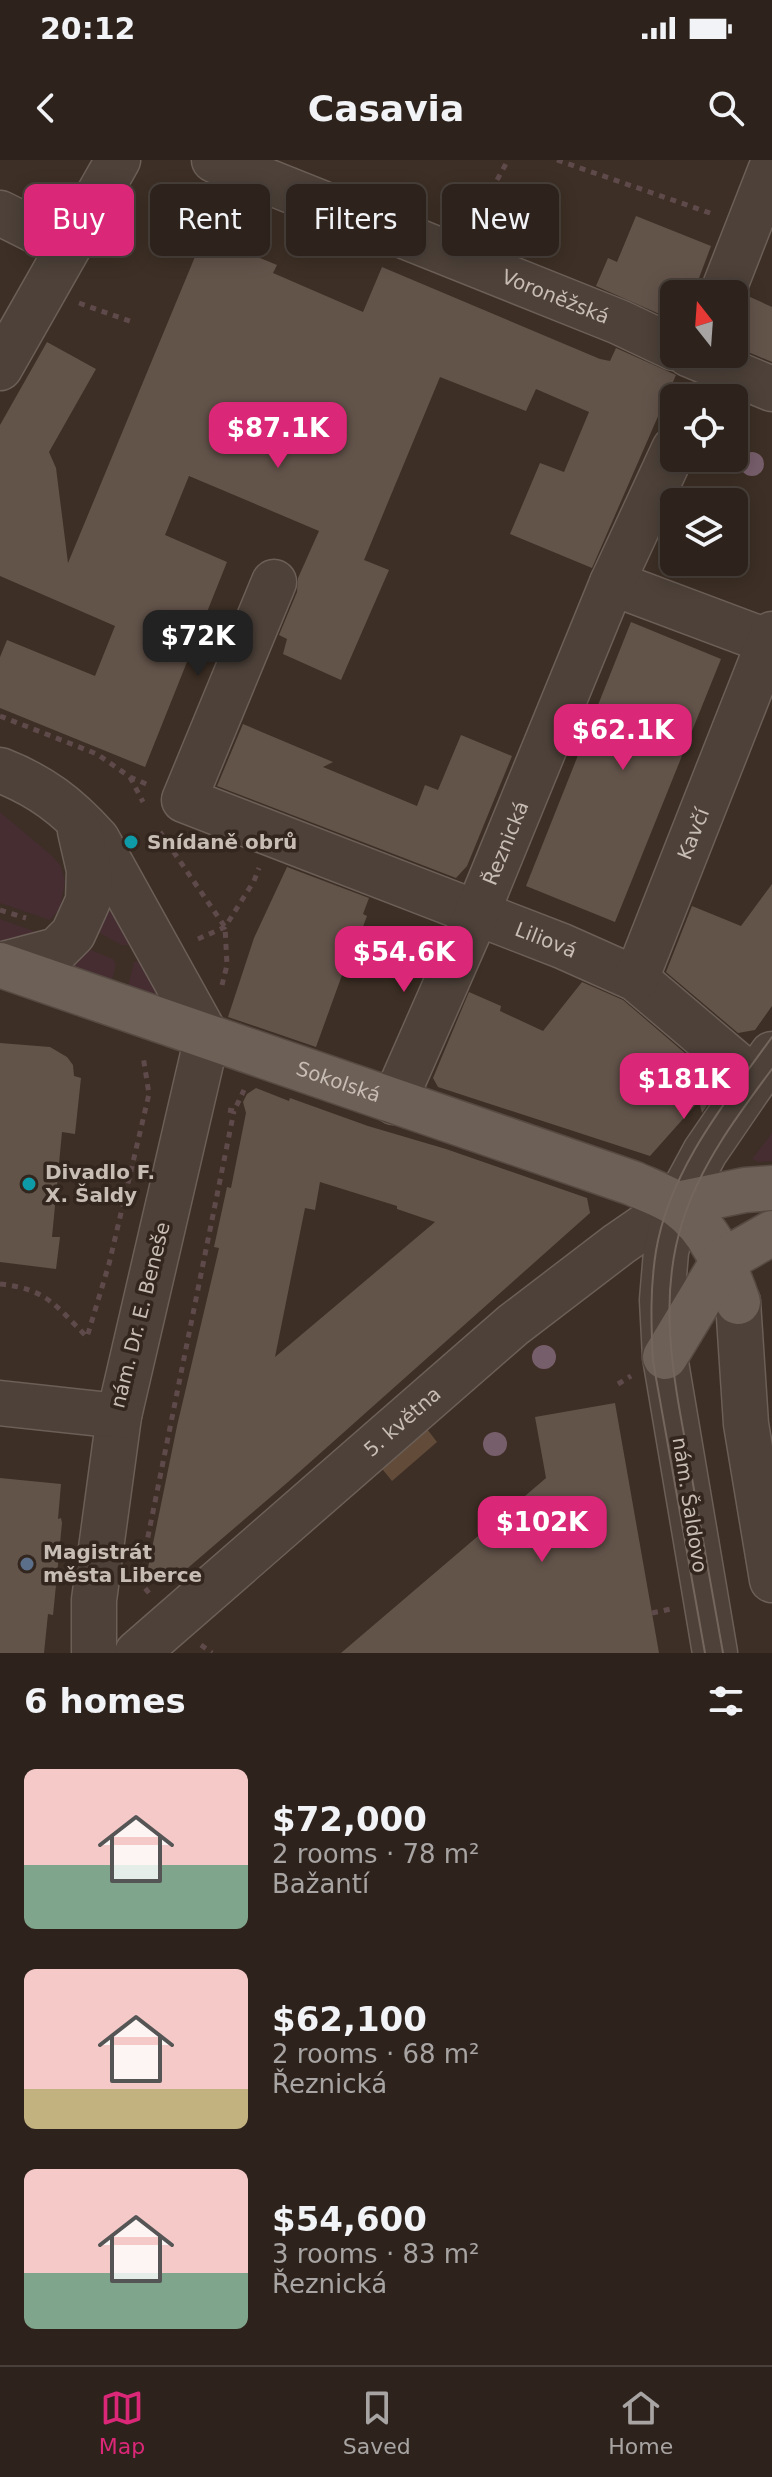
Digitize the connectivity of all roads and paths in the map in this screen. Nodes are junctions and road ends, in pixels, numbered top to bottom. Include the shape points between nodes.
1 (118, 160) edge
2 (214, 160) edge
3 (508, 160) edge
4 (557, 160) edge
5 (772, 166) edge
6 (104, 184) edge
7 (0, 213) edge
8 (24, 225) edge
9 (748, 226) junction
10 (63, 256) edge
11 (455, 257) junction
12 (727, 280) edge
13 (44, 290) junction
14 (132, 322) dead end
15 (660, 344) edge
16 (0, 368) edge
17 (710, 368) edge
18 (772, 389) edge
19 (663, 472) edge
20 (274, 582) dead end
21 (612, 583) junction
22 (771, 640) edge
23 (0, 716) edge
24 (0, 770) edge
25 (130, 777) junction
26 (163, 812) junction
27 (77, 817) junction
28 (272, 834) junction
29 (477, 913) junction
30 (225, 927) junction
31 (185, 945) dead end
32 (0, 965) edge
33 (636, 979) junction
34 (219, 994) dead end
35 (207, 1037) junction
36 (143, 1053) dead end
37 (758, 1068) edge
38 (394, 1102) junction
39 (234, 1111) dead end
40 (772, 1188) edge
41 (677, 1204) junction
42 (772, 1233) edge
43 (723, 1261) junction
44 (0, 1284) edge
45 (755, 1295) edge
46 (665, 1357) junction
47 (0, 1403) edge
48 (119, 1416) junction
49 (772, 1580) edge
50 (173, 1623) junction
51 (94, 1653) edge
52 (137, 1653) edge
53 (715, 1653) edge

1 - 6 street
2 - 11 street, Voroněžská
3 - 11 path
4 - 9 path
5 - 9 street
7 - 8 street
9 - 12 street
10 - 13 street
11 - 15 street, Voroněžská via 619,322
13 - 14 path
13 - 16 street
17 - 18 street, Voroněžská
19 - 21 street, Řeznická
20 - 26 street
21 - 22 street
21 - 29 street, Řeznická
22 - 33 street, Kavčí
23 - 25 path via 97,754
24 - 27 street via 48,793
25 - 26 path
25 - 26 path
26 - 28 street, Liliová
26 - 30 path
27 - 32 street via 89,870 88,901 73,934 57,950
27 - 35 street via 97,839
28 - 29 street, Liliová
28 - 30 path via 254,881
29 - 33 street, Liliová
29 - 38 street, Řeznická
30 - 31 path
30 - 34 path via 227,965
32 - 35 main road, Sokolská
33 - 37 street, Liliová
35 - 38 main road, Sokolská
35 - 48 street, nám. Dr. E. Beneše
36 - 44 path via 149,1094 87,1337 47,1296
37 - 41 street, nám. Šaldovo
38 - 41 main road, Sokolská via 632,1183
39 - 50 path via 139,1581
40 - 41 main road
41 - 43 main road via 701,1225
41 - 46 street, nám. Šaldovo via 662,1300
41 - 50 street, 5. května via 513,1325
42 - 43 main road
43 - 45 main road
43 - 46 main road
45 - 46 main road
45 - 49 street via 746,1424
46 - 53 street, nám. Šaldovo
47 - 48 street, nám. Dr. E. Beneše
48 - 51 street via 94,1600
50 - 52 street, 5. května

